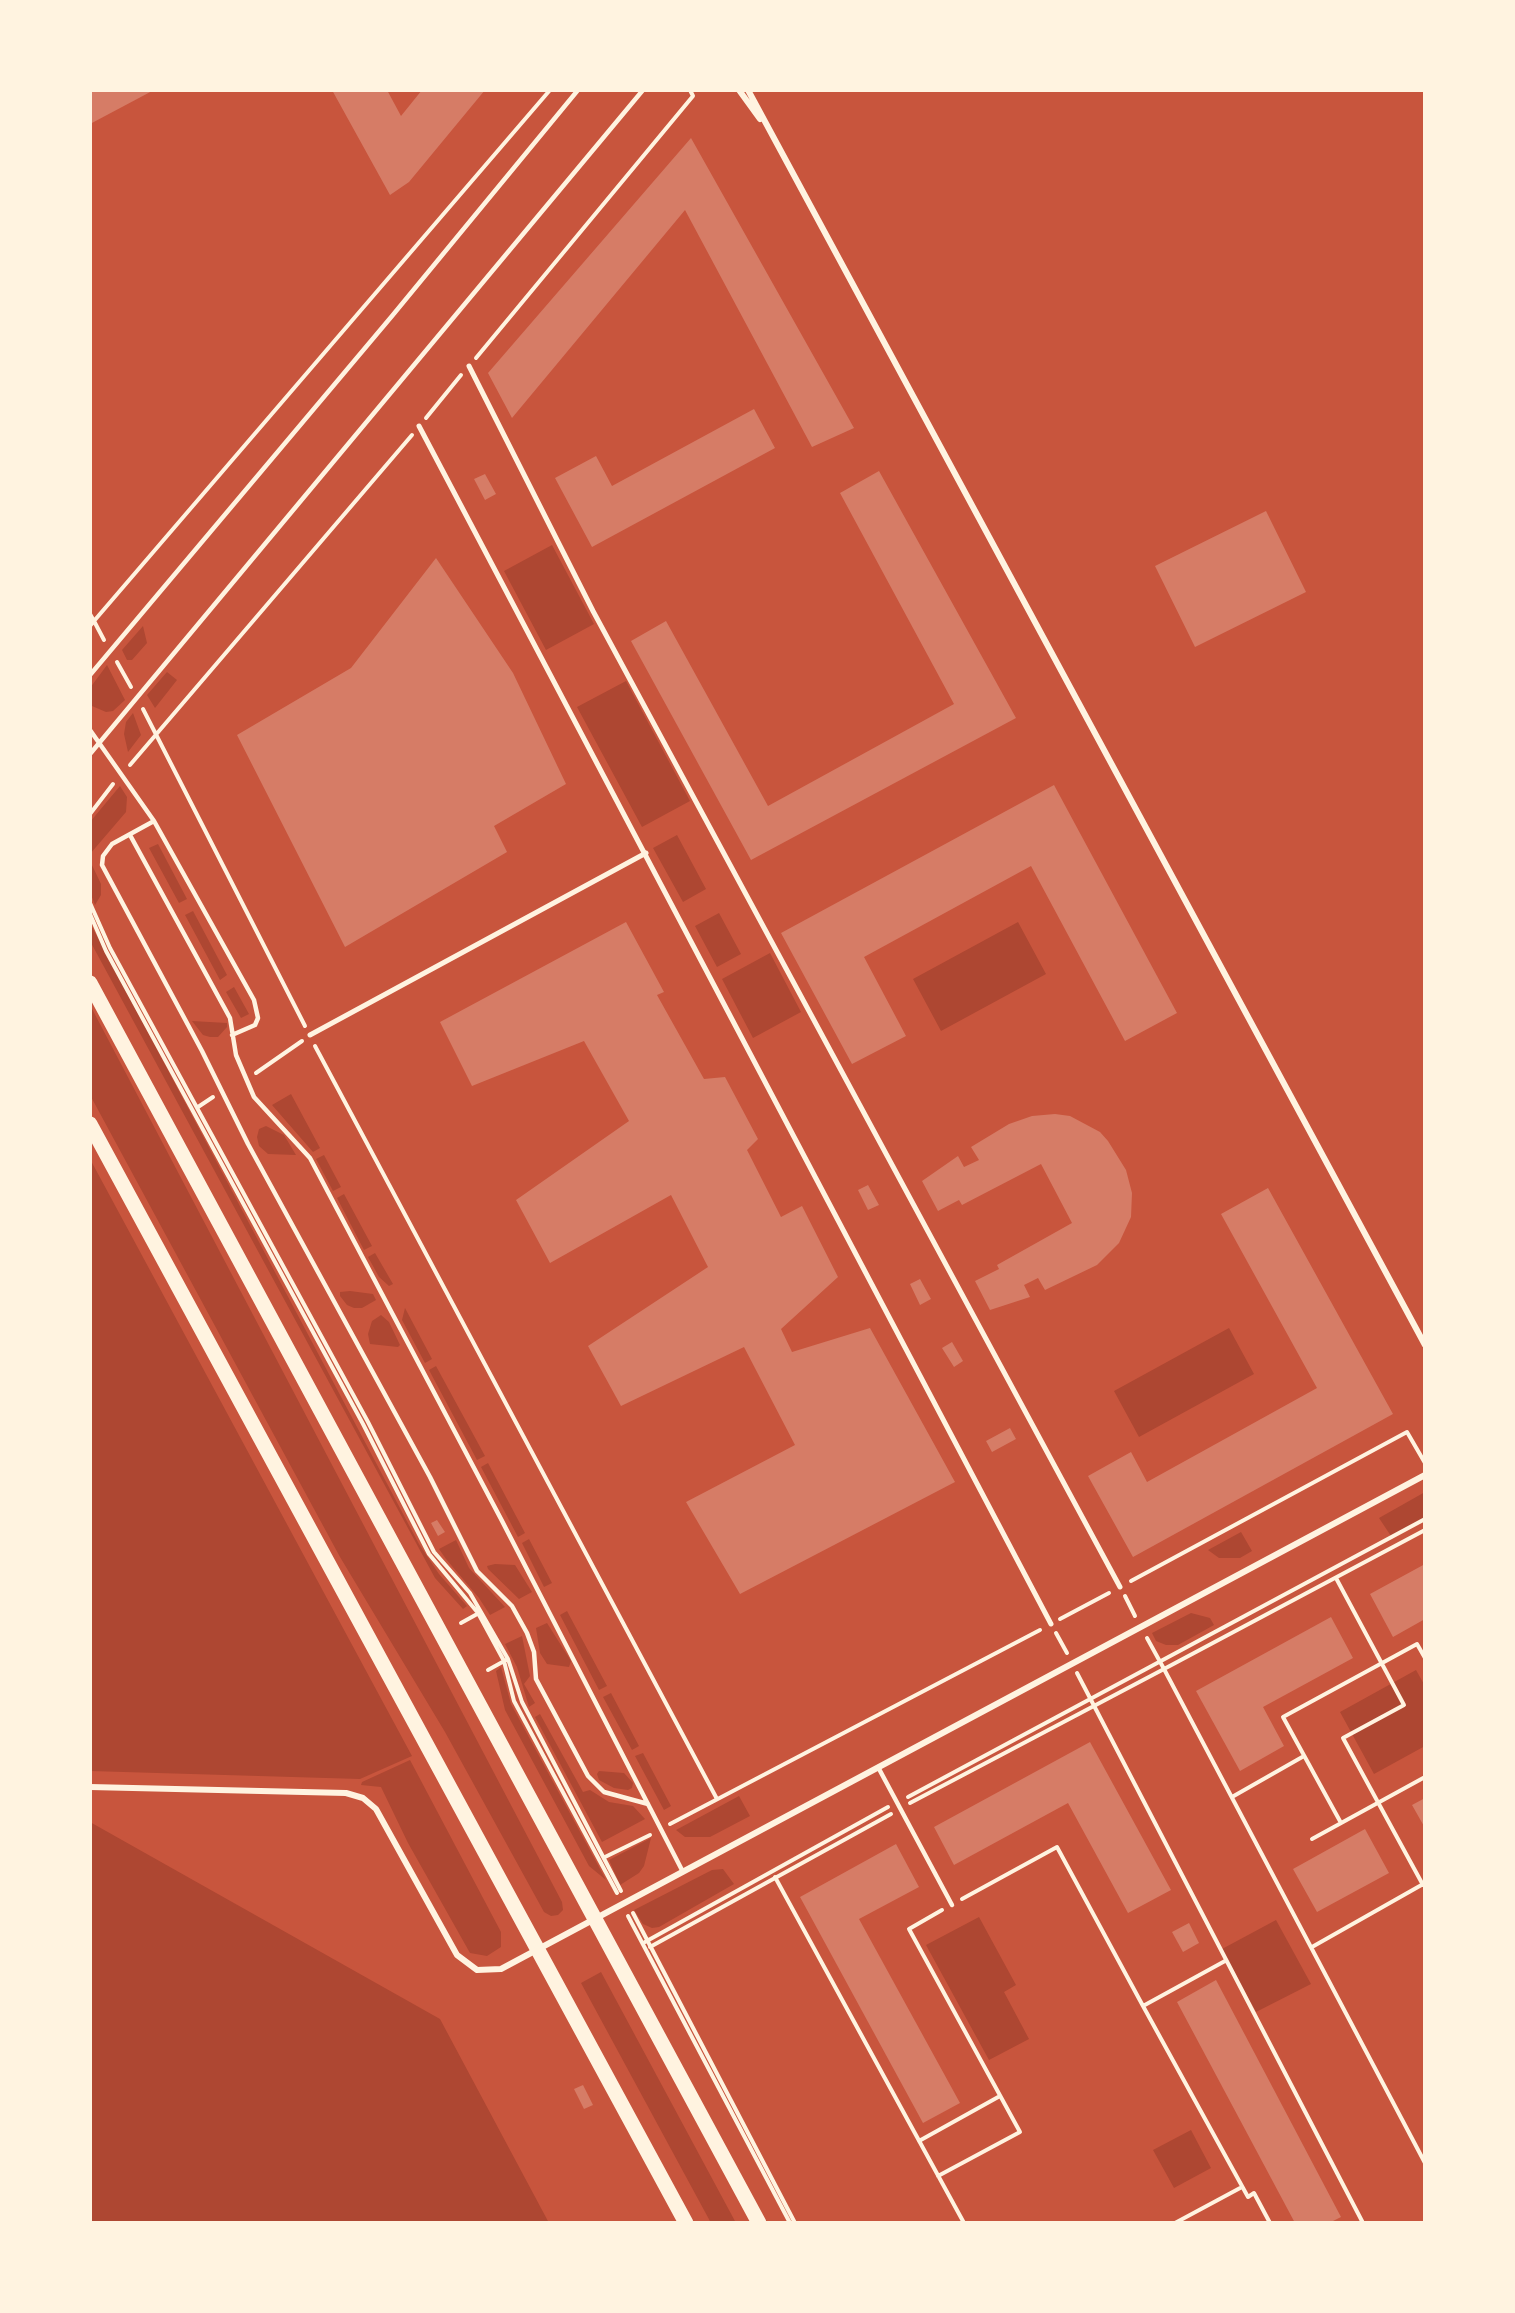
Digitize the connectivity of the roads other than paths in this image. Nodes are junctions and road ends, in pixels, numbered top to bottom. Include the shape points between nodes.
1 (578, 90) edge
2 (643, 90) edge
3 (739, 90) edge
4 (748, 90) edge
5 (776, 142) junction
6 (469, 366) dead end
7 (419, 426) dead end
8 (90, 675) edge
9 (90, 730) edge
10 (99, 743) junction
11 (90, 754) edge
12 (154, 821) junction
13 (130, 835) junction
14 (646, 853) junction
15 (90, 983) edge
16 (232, 1035) junction
17 (309, 1035) road end
18 (90, 1124) edge
19 (1425, 1343) edge
20 (1425, 1475) edge
21 (1120, 1587) road end
22 (1051, 1624) road end
23 (878, 1767) junction
24 (90, 1787) edge
25 (648, 1804) junction
26 (683, 1872) junction
27 (952, 1905) road end
28 (594, 1919) junction
29 (538, 1949) junction
30 (686, 2223) edge
31 (759, 2223) edge

1 - 8 lane
2 - 10 lane
3 - 5 street
4 - 5 street
5 - 19 street
6 - 21 street via 593,611
7 - 14 street
9 - 10 lane
10 - 11 lane
10 - 12 lane
12 - 13 lane
12 - 16 lane via 254,1000 258,1018 255,1024
13 - 16 lane via 217,990 230,1018
13 - 25 lane via 112,844 103,856 102,866 226,1102 477,1571 512,1606 527,1633 534,1652 536,1679 588,1776 604,1792
14 - 17 street
14 - 22 street
15 - 28 main road
16 - 25 lane via 236,1056 254,1097 310,1158
18 - 29 main road
20 - 23 street
23 - 26 street
23 - 27 lane
24 - 29 street via 346,1793 363,1798 376,1809 457,1955 466,1964 477,1970 501,1969
25 - 26 lane
26 - 28 street
28 - 29 street
28 - 31 main road
29 - 30 main road

